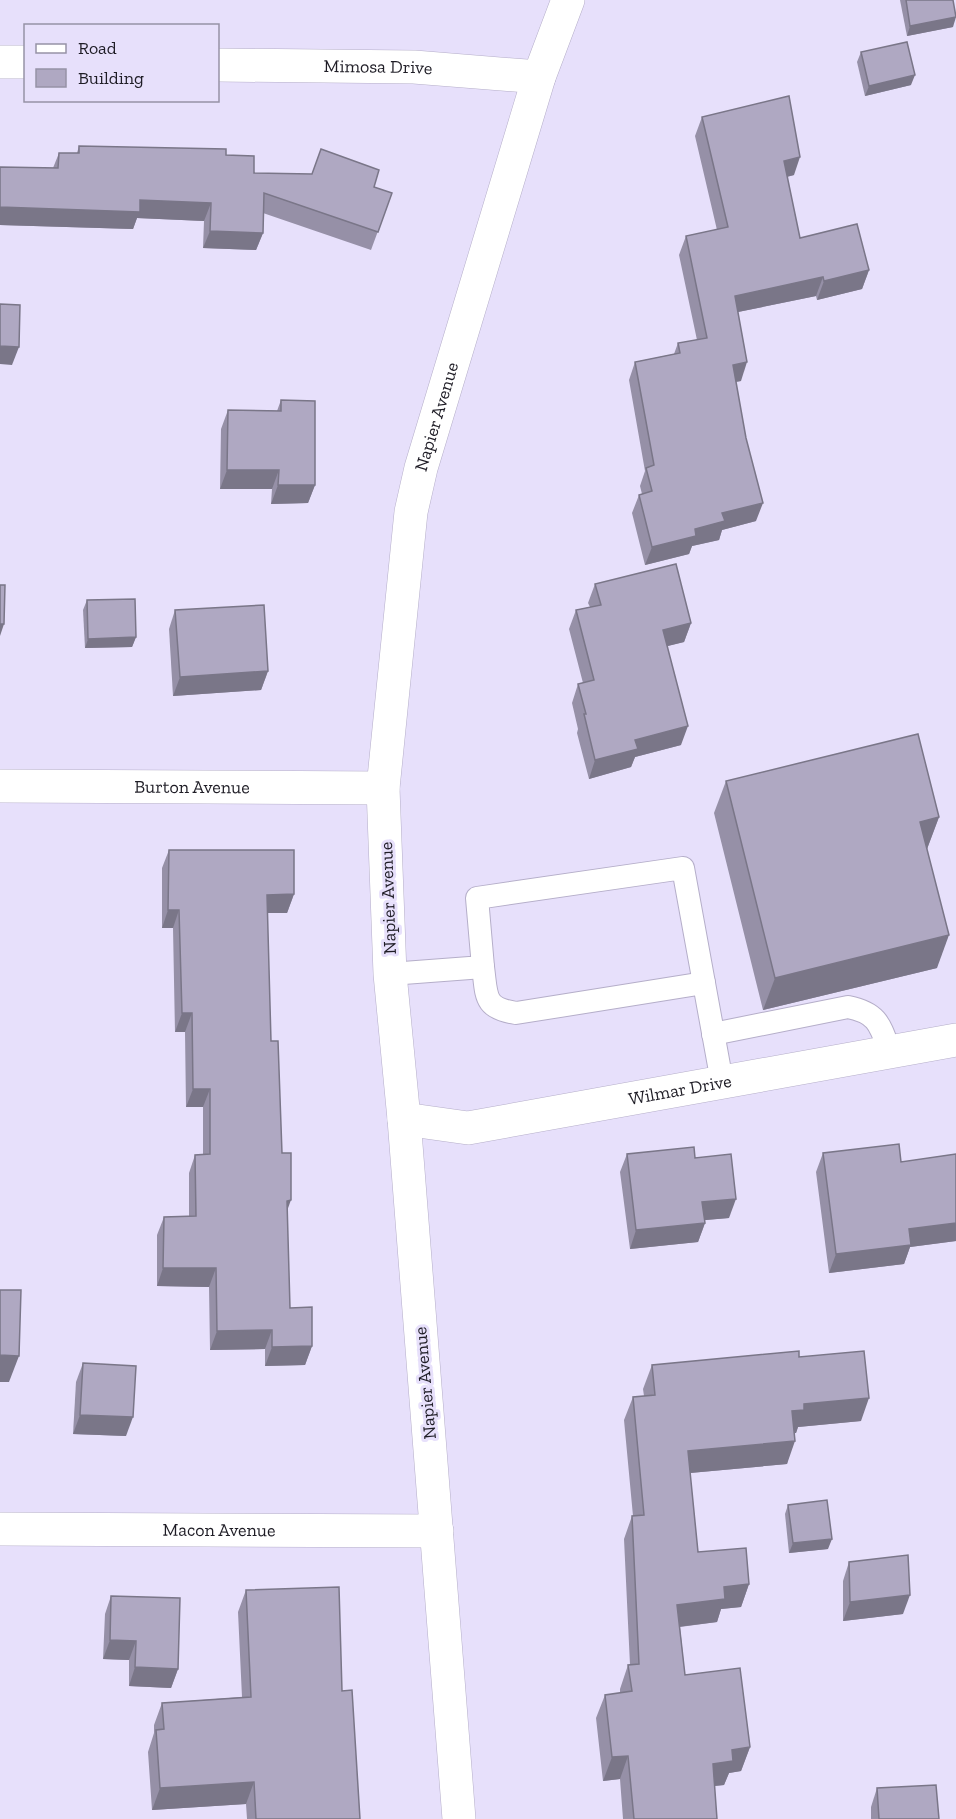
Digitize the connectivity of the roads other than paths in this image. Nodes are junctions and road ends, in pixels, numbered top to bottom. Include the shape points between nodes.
1 (568, 0) edge
2 (0, 62) edge
3 (24, 63) edge
4 (219, 65) edge
5 (539, 77) junction
6 (0, 786) edge
7 (383, 788) junction
8 (483, 967) junction
9 (390, 974) junction
10 (704, 983) junction
11 (713, 1034) junction
12 (956, 1040) edge
13 (890, 1052) junction
14 (722, 1082) junction
15 (404, 1119) junction
16 (0, 1529) edge
17 (437, 1531) junction
18 (459, 1819) edge

1 - 5 street, Napier Avenue
2 - 3 street
4 - 5 street, Mimosa Drive via 414,67
5 - 7 street, Napier Avenue via 424,457 411,512
6 - 7 street, Burton Avenue
7 - 9 street, Napier Avenue
8 - 9 lane
8 - 10 lane via 487,999 498,1010 516,1012
8 - 10 lane via 477,898 682,868
9 - 15 street, Napier Avenue
10 - 11 lane
11 - 13 lane via 848,1007 866,1011 880,1024
11 - 14 lane
12 - 13 street, Wilmar Drive
13 - 14 street, Wilmar Drive
14 - 15 street, Wilmar Drive via 468,1128
15 - 17 street, Napier Avenue
16 - 17 street, Macon Avenue
17 - 18 street, Napier Avenue

